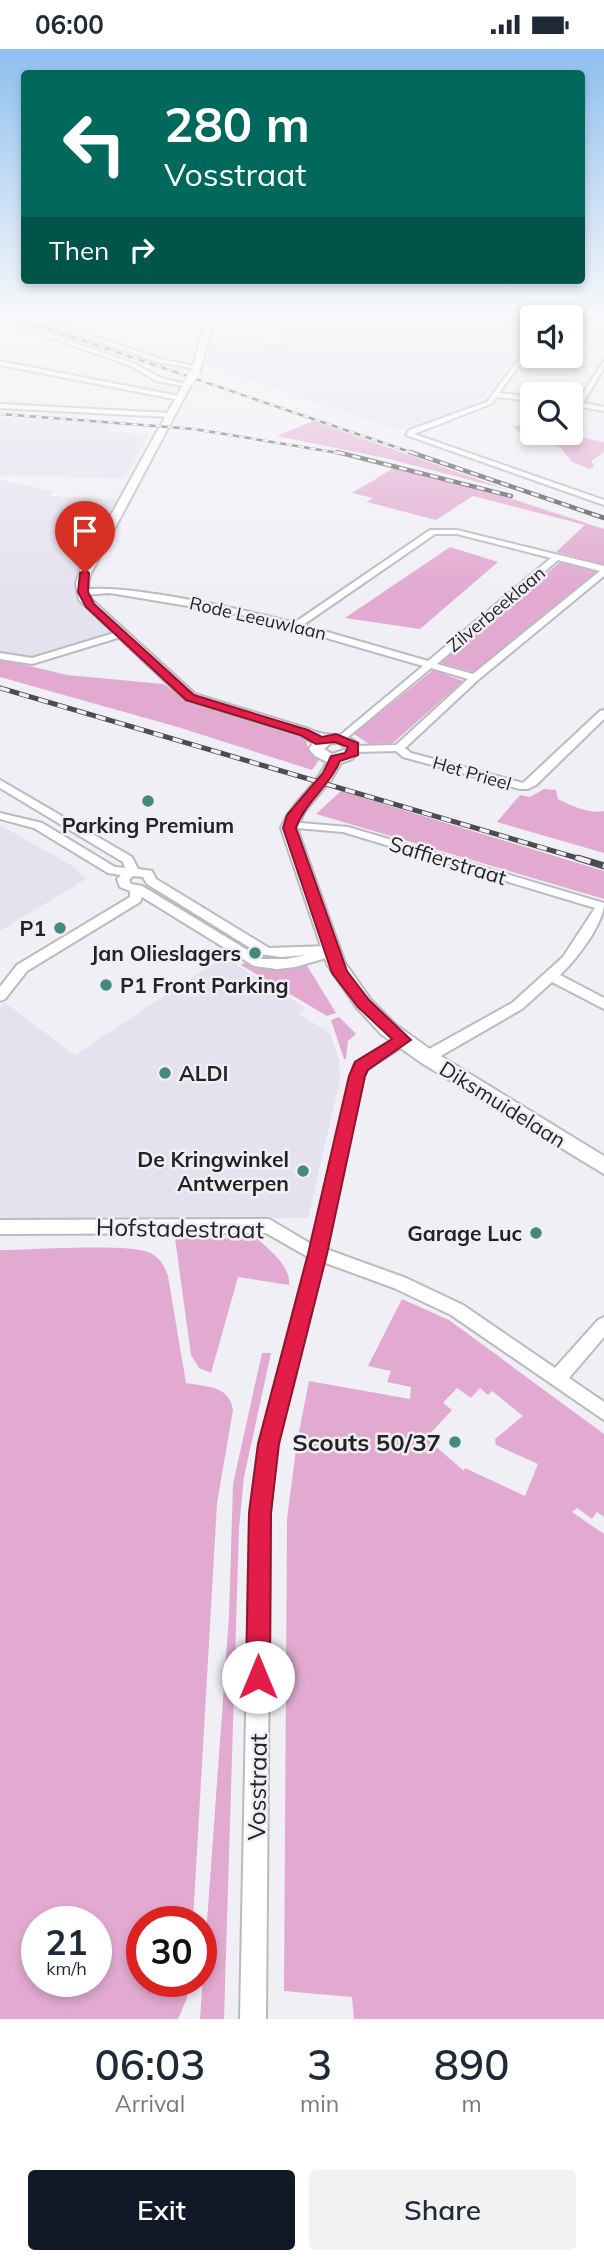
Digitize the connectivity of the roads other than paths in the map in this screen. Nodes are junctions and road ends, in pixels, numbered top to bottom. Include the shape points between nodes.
1 (18, 407) edge
2 (174, 407) edge
3 (479, 407) edge
4 (169, 415) junction
5 (601, 501) edge
6 (557, 557) junction
7 (604, 570) edge
8 (83, 592) junction
9 (298, 624) junction
10 (121, 634) junction
11 (0, 656) edge
12 (431, 665) junction
13 (475, 678) junction
14 (604, 713) edge
15 (321, 741) junction
16 (349, 744) junction
17 (399, 748) junction
18 (335, 758) junction
19 (4, 789) edge
20 (0, 816) edge
21 (289, 825) junction
22 (131, 873) junction
23 (151, 881) junction
24 (137, 889) junction
25 (603, 907) edge
26 (219, 923) junction
27 (206, 932) junction
28 (330, 950) junction
29 (550, 975) junction
30 (0, 996) edge
31 (604, 1004) edge
32 (403, 1040) junction
33 (426, 1057) junction
34 (604, 1166) edge
35 (0, 1227) edge
36 (317, 1254) junction
37 (604, 1325) edge
38 (558, 1378) junction
39 (604, 1412) edge
40 (254, 2019) edge

1 - 4 street
2 - 4 street
3 - 5 street via 411,431 412,436
4 - 8 street via 85,573
6 - 7 street, Zilverbeeklaan
6 - 9 street via 438,531 424,535
6 - 12 street, Zilverbeeklaan
7 - 13 street, Zilverbeeklaan
8 - 9 street, Rode Leeuwlaan via 110,590 160,597
8 - 10 street via 89,605
9 - 12 street, Rode Leeuwlaan
10 - 11 street via 32,661
10 - 15 street via 190,697
12 - 13 street, Zilverbeeklaan
12 - 16 street, Zilverbeeklaan
13 - 17 street, Zilverbeeklaan
14 - 17 street, Het Prieel via 524,787 407,755
15 - 16 street
15 - 18 street via 318,752
16 - 17 street
16 - 18 street via 349,756
18 - 21 street via 329,774
19 - 22 street via 128,860
20 - 22 street via 38,825 112,870
21 - 25 street, Saffierstraat via 344,829
21 - 28 street
22 - 23 street via 148,874
22 - 24 street via 122,882
23 - 24 street
23 - 26 street
24 - 27 street
24 - 30 street via 136,899 22,968
25 - 29 street via 568,960
26 - 27 street
26 - 28 street via 271,953
27 - 28 street via 253,961 267,964 314,958
28 - 32 street via 354,993
29 - 31 street
29 - 33 street via 502,1015
32 - 33 street, Diksmuidelaan
32 - 36 street, Vosstraat via 359,1069
33 - 34 street, Diksmuidelaan
35 - 36 street, Hofstadestraat via 270,1226
36 - 38 street, Hofstadestraat via 400,1283 457,1310
36 - 40 street, Vosstraat via 268,1444 260,1513
37 - 38 street
38 - 39 street, Hofstadestraat

